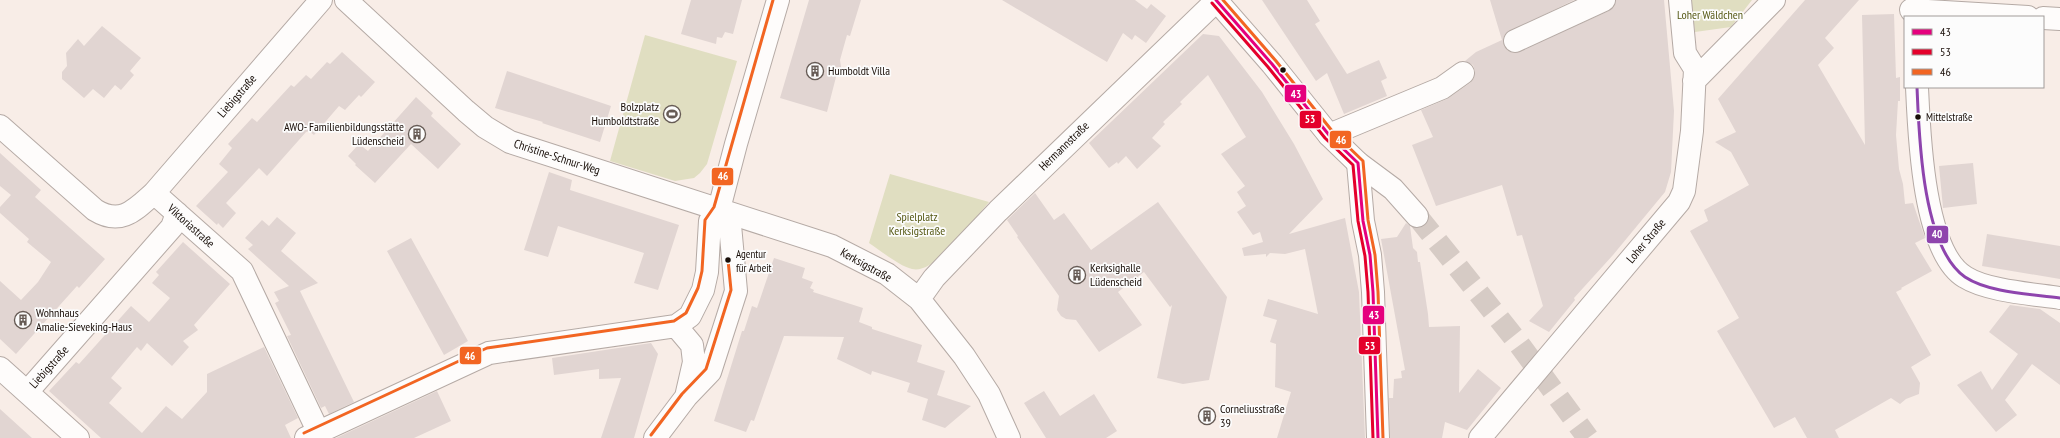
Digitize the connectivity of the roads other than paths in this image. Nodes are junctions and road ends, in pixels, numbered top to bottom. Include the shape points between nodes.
1 (321, 0) edge
2 (346, 0) edge
3 (778, 0) edge
4 (1216, 0) edge
5 (1604, 0) edge
6 (1680, 0) edge
7 (1774, 0) edge
8 (1911, 9) edge
9 (2013, 16) edge
10 (2044, 18) edge
11 (2060, 19) edge
12 (1515, 41) dead end
13 (1463, 73) dead end
14 (1694, 81) junction
15 (1917, 88) edge
16 (0, 126) edge
17 (1329, 135) junction
18 (1358, 163) junction
19 (154, 193) junction
20 (719, 209) junction
21 (177, 213) junction
22 (1417, 216) tunnel mouth
23 (2060, 298) edge
24 (919, 299) junction
25 (676, 326) junction
26 (0, 368) edge
27 (27, 392) junction
28 (686, 396) junction
29 (312, 435) edge
30 (78, 438) edge
31 (655, 438) edge
32 (1009, 438) edge
33 (1378, 438) edge
34 (1480, 438) edge

1 - 19 street, Liebigstraße
2 - 20 street, Christine-Schnur-Weg via 466,111 485,127 510,142
3 - 20 street
4 - 17 street
4 - 24 street, Hermannstraße via 998,211 934,278
5 - 12 street
6 - 14 street, Loher Straße via 1686,53 1695,69
7 - 14 street
8 - 9 street
10 - 11 street
13 - 17 street via 1442,88
14 - 34 street, Loher Straße via 1690,146 1684,191 1679,202
15 - 23 street via 1920,154 1940,245 1950,262 1964,277 1986,286
16 - 19 street via 103,214 124,216
17 - 18 street
18 - 22 street via 1393,189
18 - 33 street via 1373,292
19 - 21 street, Viktoriastraße
20 - 24 street, Kerksigstraße via 832,246 887,274
20 - 25 street via 710,220 707,272 703,290 690,316
20 - 28 street via 730,226 736,290 710,372
21 - 27 street, Liebigstraße via 172,227
21 - 29 street, Viktoriastraße via 242,271
24 - 32 street, Kerksigstraße via 964,356 989,394
25 - 28 street via 692,345 694,362
25 - 29 street via 490,353
26 - 27 street
27 - 30 street
28 - 31 street

